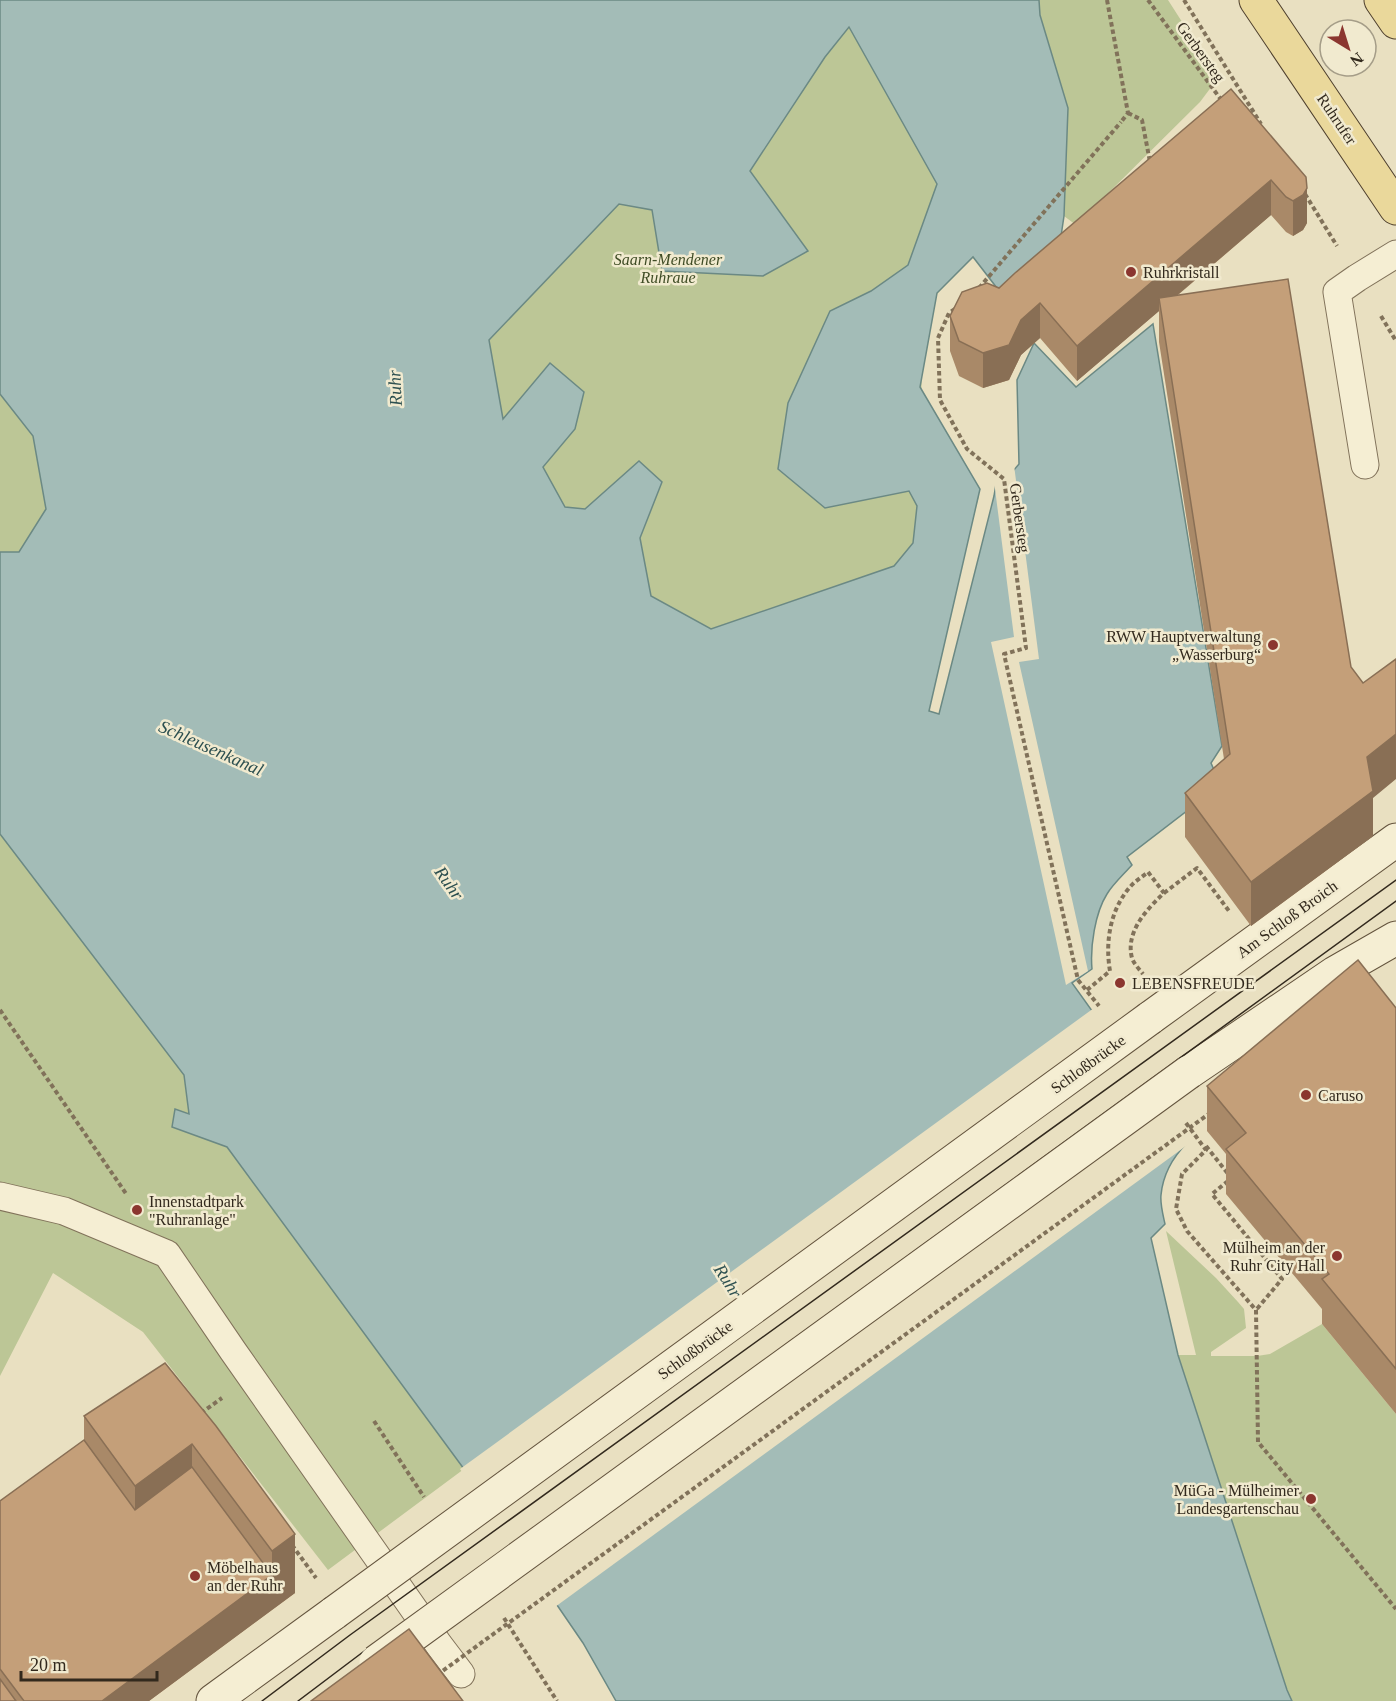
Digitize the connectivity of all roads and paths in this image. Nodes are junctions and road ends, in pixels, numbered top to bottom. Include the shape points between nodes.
1 (1107, 0) edge
2 (1148, 0) edge
3 (1184, 0) edge
4 (1256, 0) edge
5 (1381, 0) edge
6 (1396, 22) edge
7 (1230, 95) edge
8 (1128, 113) junction
9 (1263, 129) edge
10 (1159, 155) edge
11 (1301, 188) edge
12 (1396, 208) edge
13 (1396, 254) edge
14 (1357, 278) junction
15 (976, 291) edge
16 (962, 304) edge
17 (1396, 342) edge
18 (1365, 465) dead end
19 (1396, 840) edge
20 (1164, 893) junction
21 (1231, 914) dead end
22 (1396, 938) edge
23 (1142, 973) dead end
24 (0, 1010) edge
25 (1150, 1018) joint
26 (1214, 1110) edge
27 (1183, 1118) dead end
28 (1191, 1126) junction
29 (127, 1195) dead end
30 (0, 1196) edge
31 (1256, 1310) junction
32 (252, 1377) junction
33 (196, 1416) edge
34 (374, 1421) dead end
35 (421, 1493) dead end
36 (292, 1544) dead end
37 (327, 1599) junction
38 (1396, 1610) edge
39 (501, 1613) dead end
40 (364, 1671) edge
41 (461, 1674) dead end
42 (429, 1680) edge
43 (213, 1701) edge
44 (557, 1701) edge

1 - 8 path
2 - 7 path, Gerbersteg via 1222,101
3 - 9 path
4 - 12 main road, Ruhrufer
5 - 6 main road
8 - 10 path via 1142,120 1150,163
8 - 15 path, bridge
11 - 14 path
13 - 14 lane
14 - 17 path
14 - 18 lane via 1337,292
16 - 20 path, Gerbersteg, bridge via 949,313 938,338 940,400 967,449 1004,479 1026,648 1004,654 1078,980 1087,990 1110,971 1107,946 1114,914 1131,886 1148,872
19 - 25 main road, Am Schloß Broich
20 - 21 path via 1197,868
20 - 23 path via 1147,908 1135,930 1132,961
22 - 40 main road, bridge via 1335,973 1189,1072
24 - 29 path
25 - 37 main road, Schloßbrücke, bridge
26 - 28 path, bridge
27 - 31 path via 1206,1150 1182,1174 1176,1209 1187,1231
28 - 31 path via 1232,1178 1212,1194 1282,1279
28 - 42 path, bridge
30 - 32 lane via 64,1211 167,1254
31 - 38 path via 1258,1442
32 - 33 path
32 - 41 lane
34 - 35 path
36 - 37 path
37 - 43 main road, Schloßbrücke via 299,1639
39 - 44 path

